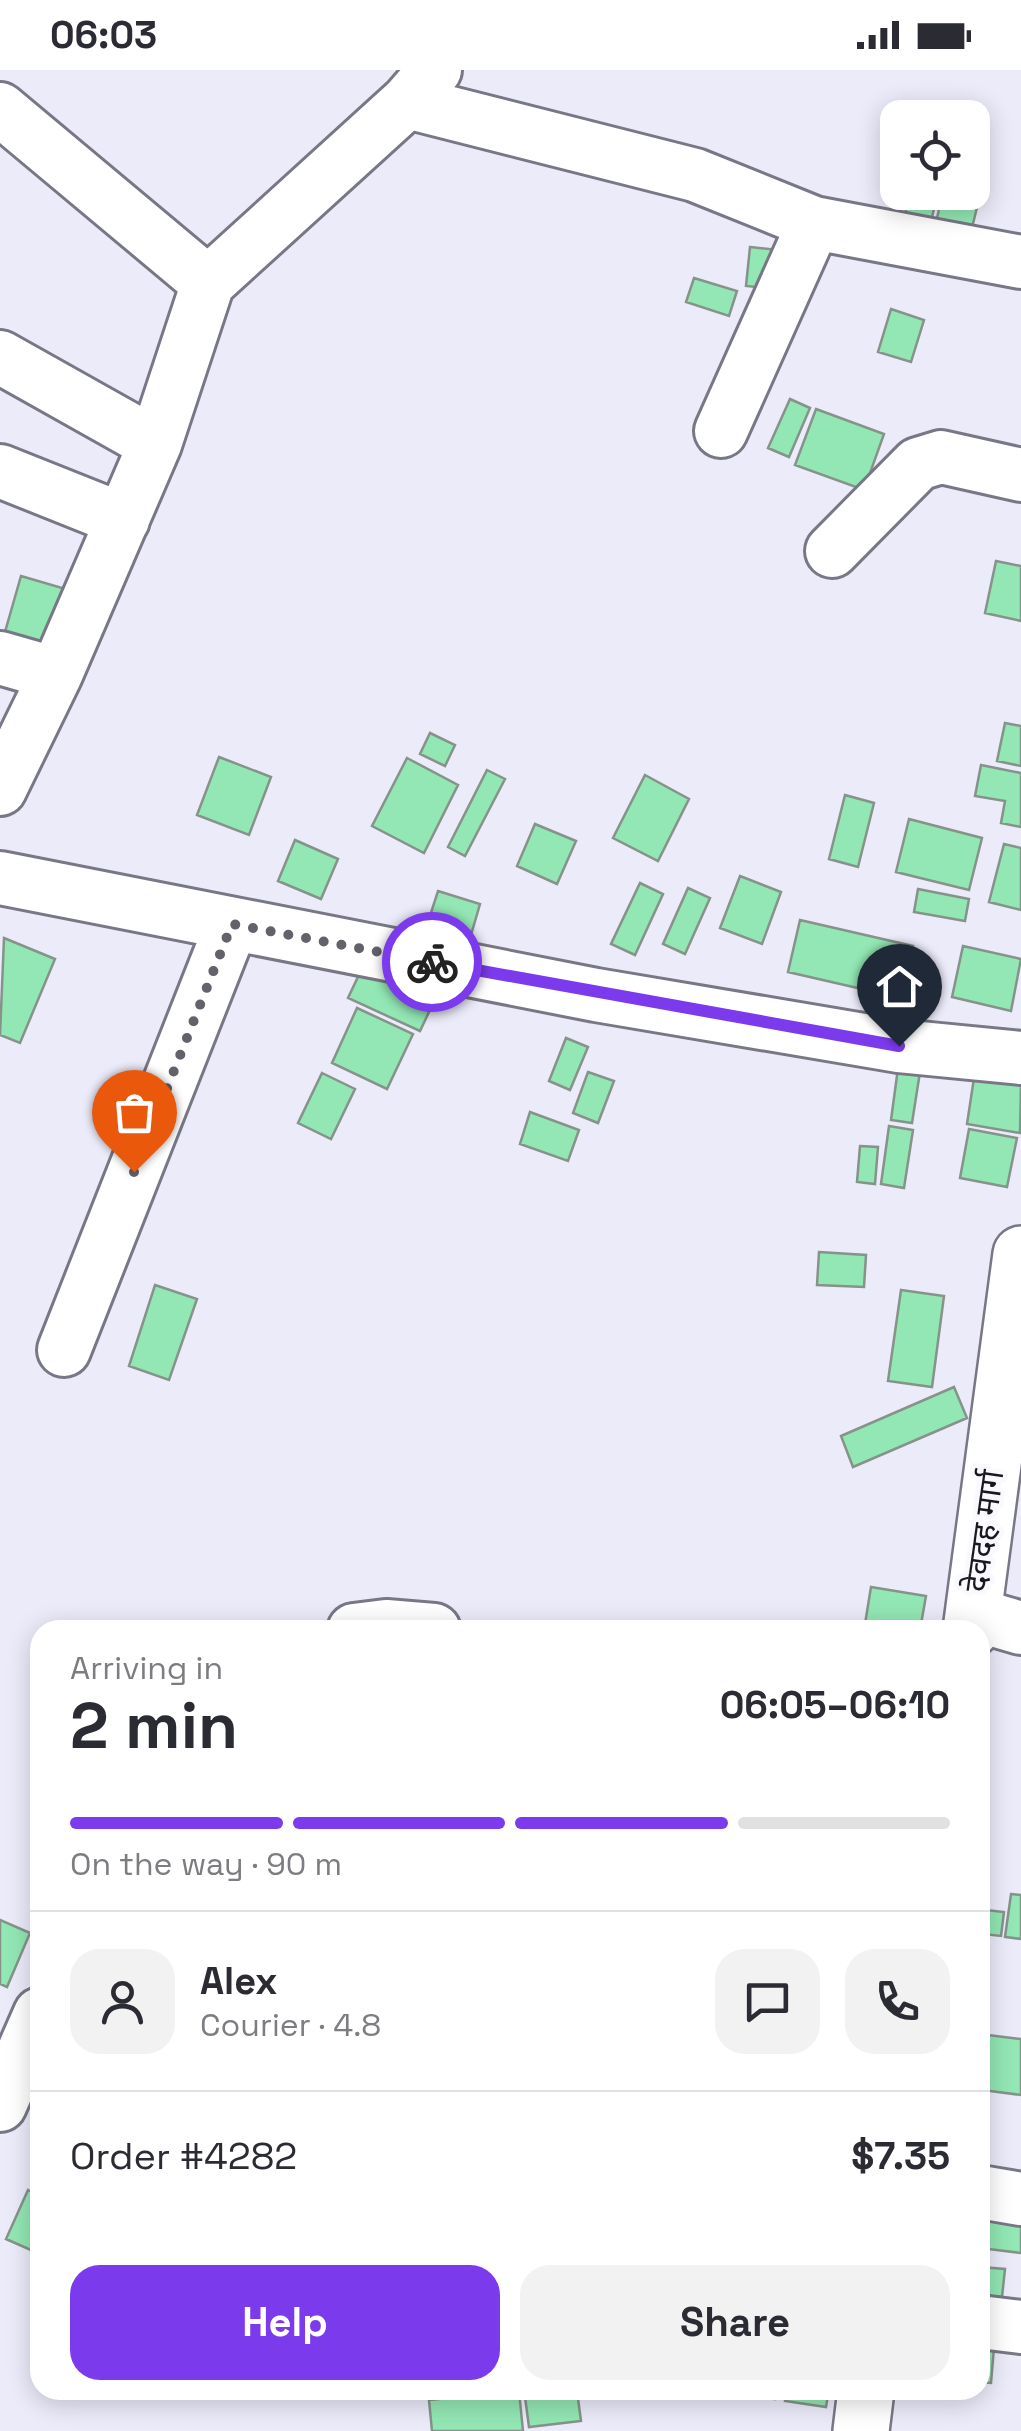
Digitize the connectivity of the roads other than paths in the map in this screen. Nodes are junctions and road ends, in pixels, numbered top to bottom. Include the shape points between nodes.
1 (421, 86) edge
2 (0, 109) edge
3 (814, 223) junction
4 (1021, 262) edge
5 (208, 283) junction
6 (0, 357) edge
7 (722, 431) dead end
8 (155, 444) junction
9 (0, 471) edge
10 (1021, 476) edge
11 (123, 520) junction
12 (832, 551) dead end
13 (0, 658) edge
14 (56, 674) junction
15 (0, 789) edge
16 (4, 889) edge
17 (232, 924) junction
18 (1021, 1058) edge
19 (1021, 1254) edge
20 (64, 1350) dead end
21 (988, 1620) edge
22 (30, 2037) edge
23 (0, 2106) edge
24 (990, 2194) edge
25 (1021, 2199) edge
26 (990, 2323) edge
27 (1021, 2327) edge
28 (865, 2400) edge
29 (860, 2431) edge

1 - 3 street via 695,176
1 - 5 street
2 - 5 street
3 - 4 street
3 - 7 street
5 - 8 street
6 - 8 street
8 - 11 street
9 - 11 street
10 - 12 street via 929,458
11 - 14 street
13 - 14 street
14 - 15 street
16 - 17 street
17 - 18 street via 596,995 899,1046
17 - 20 street
19 - 21 main road, देवदह मार्ग
22 - 23 street
24 - 25 street
26 - 27 street
28 - 29 main road

